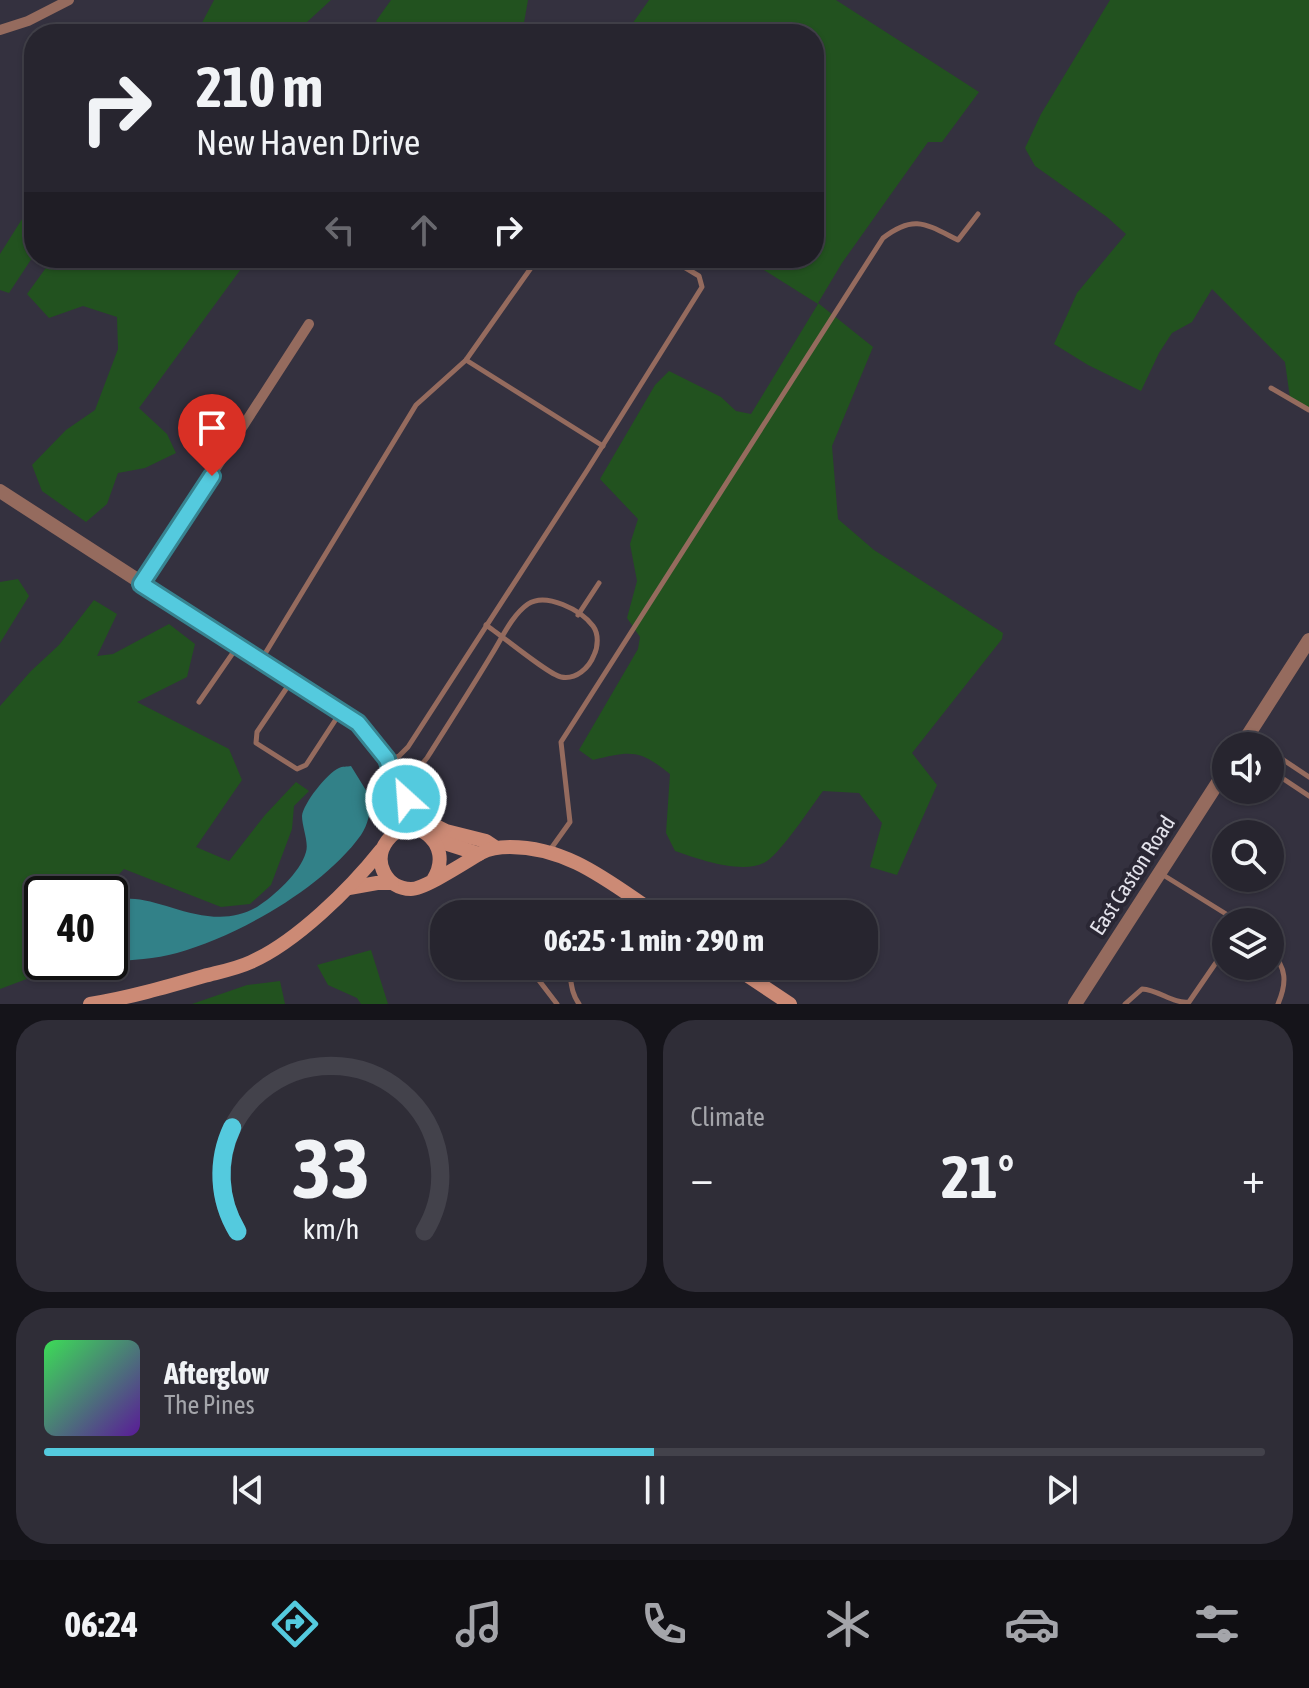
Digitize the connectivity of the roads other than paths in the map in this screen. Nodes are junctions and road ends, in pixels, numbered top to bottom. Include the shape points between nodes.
1 (69, 0) edge
2 (0, 30) edge
3 (978, 214) dead end
4 (531, 268) edge
5 (686, 268) edge
6 (309, 324) dead end
7 (466, 360) junction
8 (1271, 388) dead end
9 (1309, 410) edge
10 (603, 446) junction
11 (0, 491) edge
12 (599, 583) dead end
13 (141, 584) junction
14 (578, 615) junction
15 (486, 625) junction
16 (503, 636) junction
17 (1309, 640) edge
18 (237, 646) junction
19 (260, 661) junction
20 (292, 680) junction
21 (199, 702) dead end
22 (341, 712) junction
23 (1250, 732) edge
24 (1284, 760) edge
25 (387, 761) junction
26 (1309, 777) edge
27 (1284, 779) edge
28 (397, 788) junction
29 (1212, 792) edge
30 (1309, 796) edge
31 (414, 815) junction
32 (431, 837) junction
33 (387, 842) junction
34 (495, 847) junction
35 (550, 851) junction
36 (479, 854) junction
37 (1160, 872) junction
38 (433, 880) junction
39 (392, 883) junction
40 (349, 888) junction
41 (635, 900) edge
42 (1217, 908) edge
43 (1212, 969) edge
44 (1284, 973) edge
45 (539, 980) edge
46 (571, 980) edge
47 (754, 980) edge
48 (90, 1004) edge
49 (557, 1004) edge
50 (579, 1004) edge
51 (790, 1004) edge
52 (1075, 1004) edge
53 (1125, 1004) edge
54 (1278, 1004) edge

1 - 2 street
3 - 35 lane via 958,240 919,222 899,226 883,238 561,742 570,822
4 - 7 lane
5 - 10 lane via 699,276 702,287
6 - 13 street
7 - 10 lane
7 - 19 lane via 416,405
8 - 9 lane
10 - 15 lane
11 - 13 street
12 - 14 lane
13 - 18 street
14 - 16 lane via 551,600 537,600 517,615
14 - 16 lane via 593,625 596,651 591,663 569,678 558,677
15 - 16 lane
15 - 25 lane via 408,747
16 - 28 lane via 427,758
17 - 23 street
18 - 19 street
18 - 21 lane
19 - 20 street
20 - 22 street
20 - 22 lane via 257,732 256,743 297,769 306,765
22 - 25 street via 376,742
24 - 26 lane
25 - 28 street
27 - 30 lane
28 - 31 street
28 - 33 street via 395,829
29 - 37 street, East Caston Road
31 - 32 street
31 - 34 main road
32 - 33 main road via 410,829
32 - 36 main road
32 - 38 main road via 440,853
33 - 39 main road via 380,863
33 - 40 main road
34 - 35 main road
34 - 36 main road
35 - 41 main road via 574,860
36 - 38 main road
37 - 42 lane
37 - 52 street, East Caston Road
38 - 39 main road via 416,889
39 - 40 main road
40 - 48 main road via 251,963
43 - 53 lane via 1186,1004 1142,989
44 - 54 lane
45 - 49 lane
46 - 50 lane
47 - 51 main road

